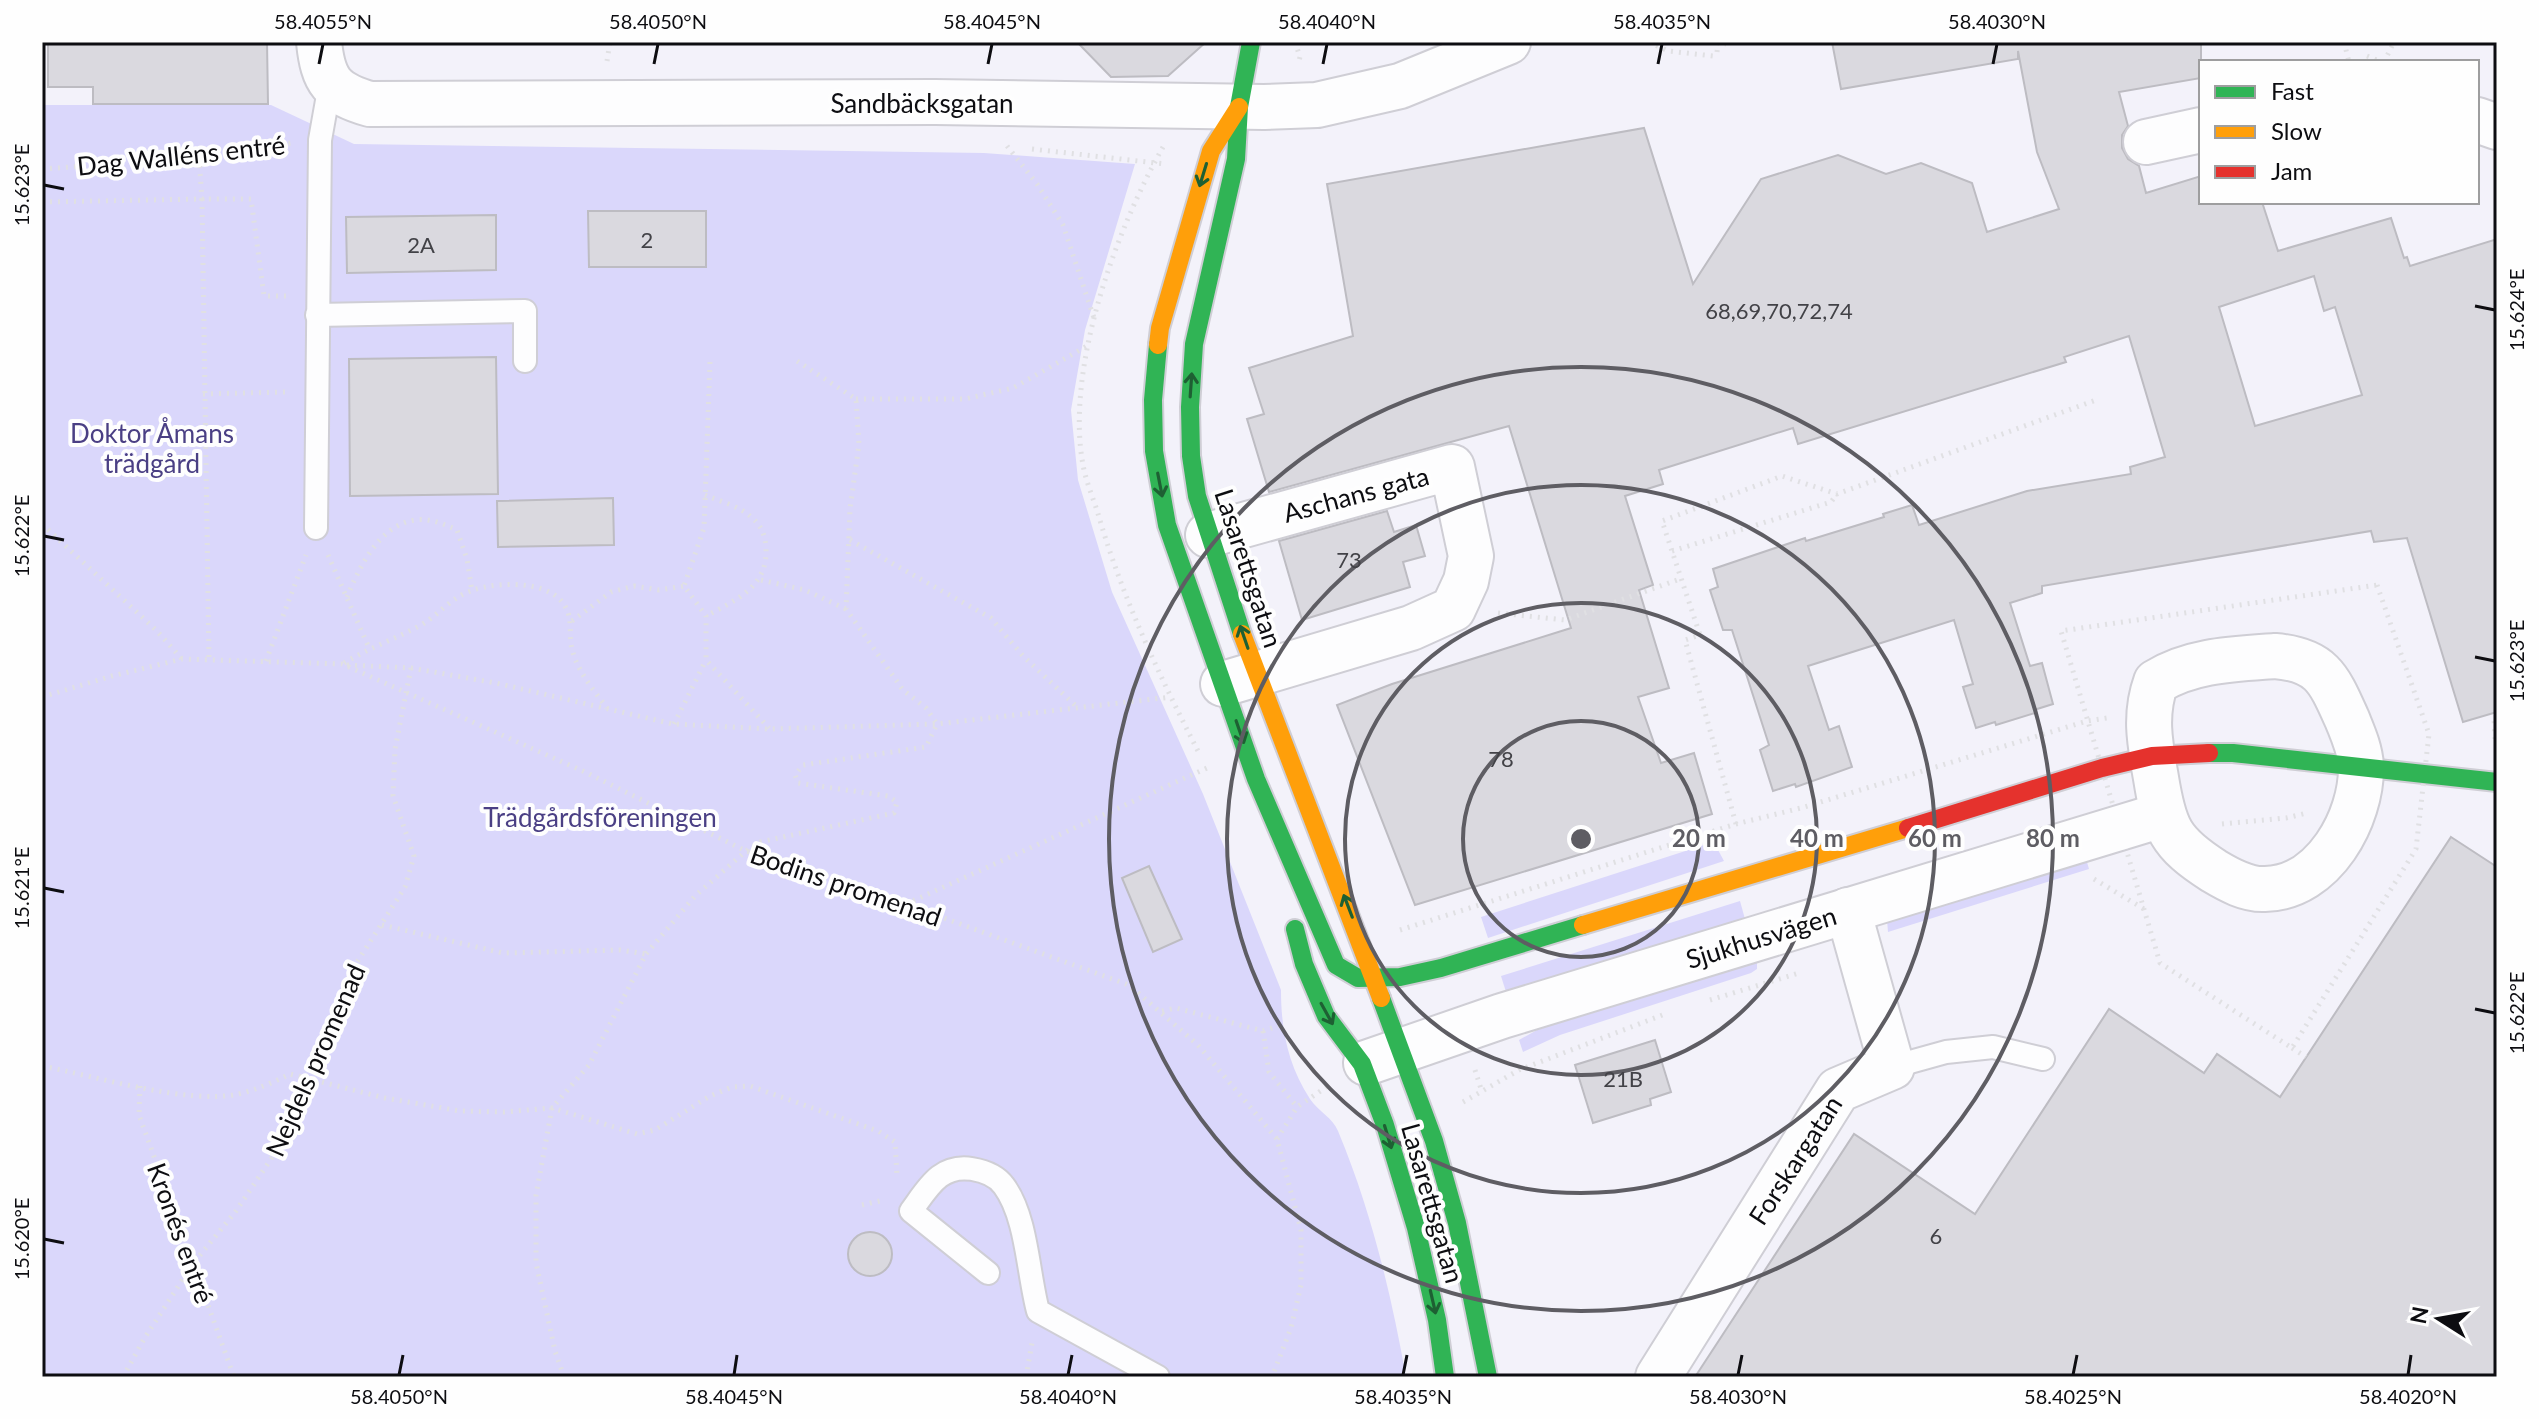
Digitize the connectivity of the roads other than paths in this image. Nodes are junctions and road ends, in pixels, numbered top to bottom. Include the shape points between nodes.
1 (319, 42) edge
2 (1251, 42) edge
3 (1508, 42) edge
4 (1443, 54) edge
5 (330, 84) junction
6 (1239, 107) junction
7 (2199, 130) edge
8 (2146, 142) dead end
9 (317, 306) junction
10 (525, 361) dead end
11 (316, 528) road end
12 (1208, 535) junction
13 (1240, 679) junction
14 (2152, 756) junction
15 (2361, 767) junction
16 (1256, 779) junction
17 (2497, 782) edge
18 (2162, 815) junction
19 (1848, 910) junction
20 (1375, 979) junction
21 (2043, 1059) dead end
22 (1364, 1066) junction
23 (1892, 1067) junction
24 (988, 1273) dead end
25 (1158, 1377) edge
26 (1445, 1377) edge
27 (1488, 1377) edge
28 (1658, 1377) edge

1 - 5 street
2 - 6 main road, Lasarettsgatan
3 - 4 street, Sandbäcksgatan
4 - 6 street, Sandbäcksgatan via 1400,86 1317,105
5 - 6 street, Sandbäcksgatan via 346,98 370,104
5 - 9 lane via 320,140
12 -> 6 main road, Lasarettsgatan via 1191,456 1194,344 1236,159
6 -> 13 main road, Lasarettsgatan via 1211,151 1203,175 1160,328 1153,400 1154,451 1167,525
7 - 8 street
9 - 10 lane via 525,311
9 - 11 lane
13 -> 12 main road, Lasarettsgatan
12 - 13 street, Aschans gata via 1452,467 1463,509 1471,556 1453,609 1411,628
13 -> 16 main road, Lasarettsgatan
20 -> 13 main road, Lasarettsgatan
14 - 15 main road via 2233,753
14 - 15 street via 2148,712 2156,682 2188,666 2275,656 2298,658 2322,673 2349,723
14 - 18 street
14 - 20 main road via 1441,968
15 - 17 main road
15 - 18 street via 2349,824 2336,847 2286,887 2249,888 2227,879 2174,840
16 - 20 main road, Lasarettsgatan via 1336,965 1345,974
16 -> 22 main road, Lasarettsgatan via 1304,964 1326,1016
18 - 19 street, Sjukhusvägen
19 - 22 street, Sjukhusvägen via 1502,1016
19 - 23 street
20 - 22 main road, Lasarettsgatan
21 - 23 lane via 1993,1047 1946,1052
22 -> 26 main road, Lasarettsgatan via 1416,1228
22 - 27 main road, Lasarettsgatan via 1434,1141 1457,1223
23 - 28 street, Forskargatan via 1838,1090
24 - 25 lane via 911,1211 949,1170 980,1170 1005,1186 1023,1236 1038,1311

